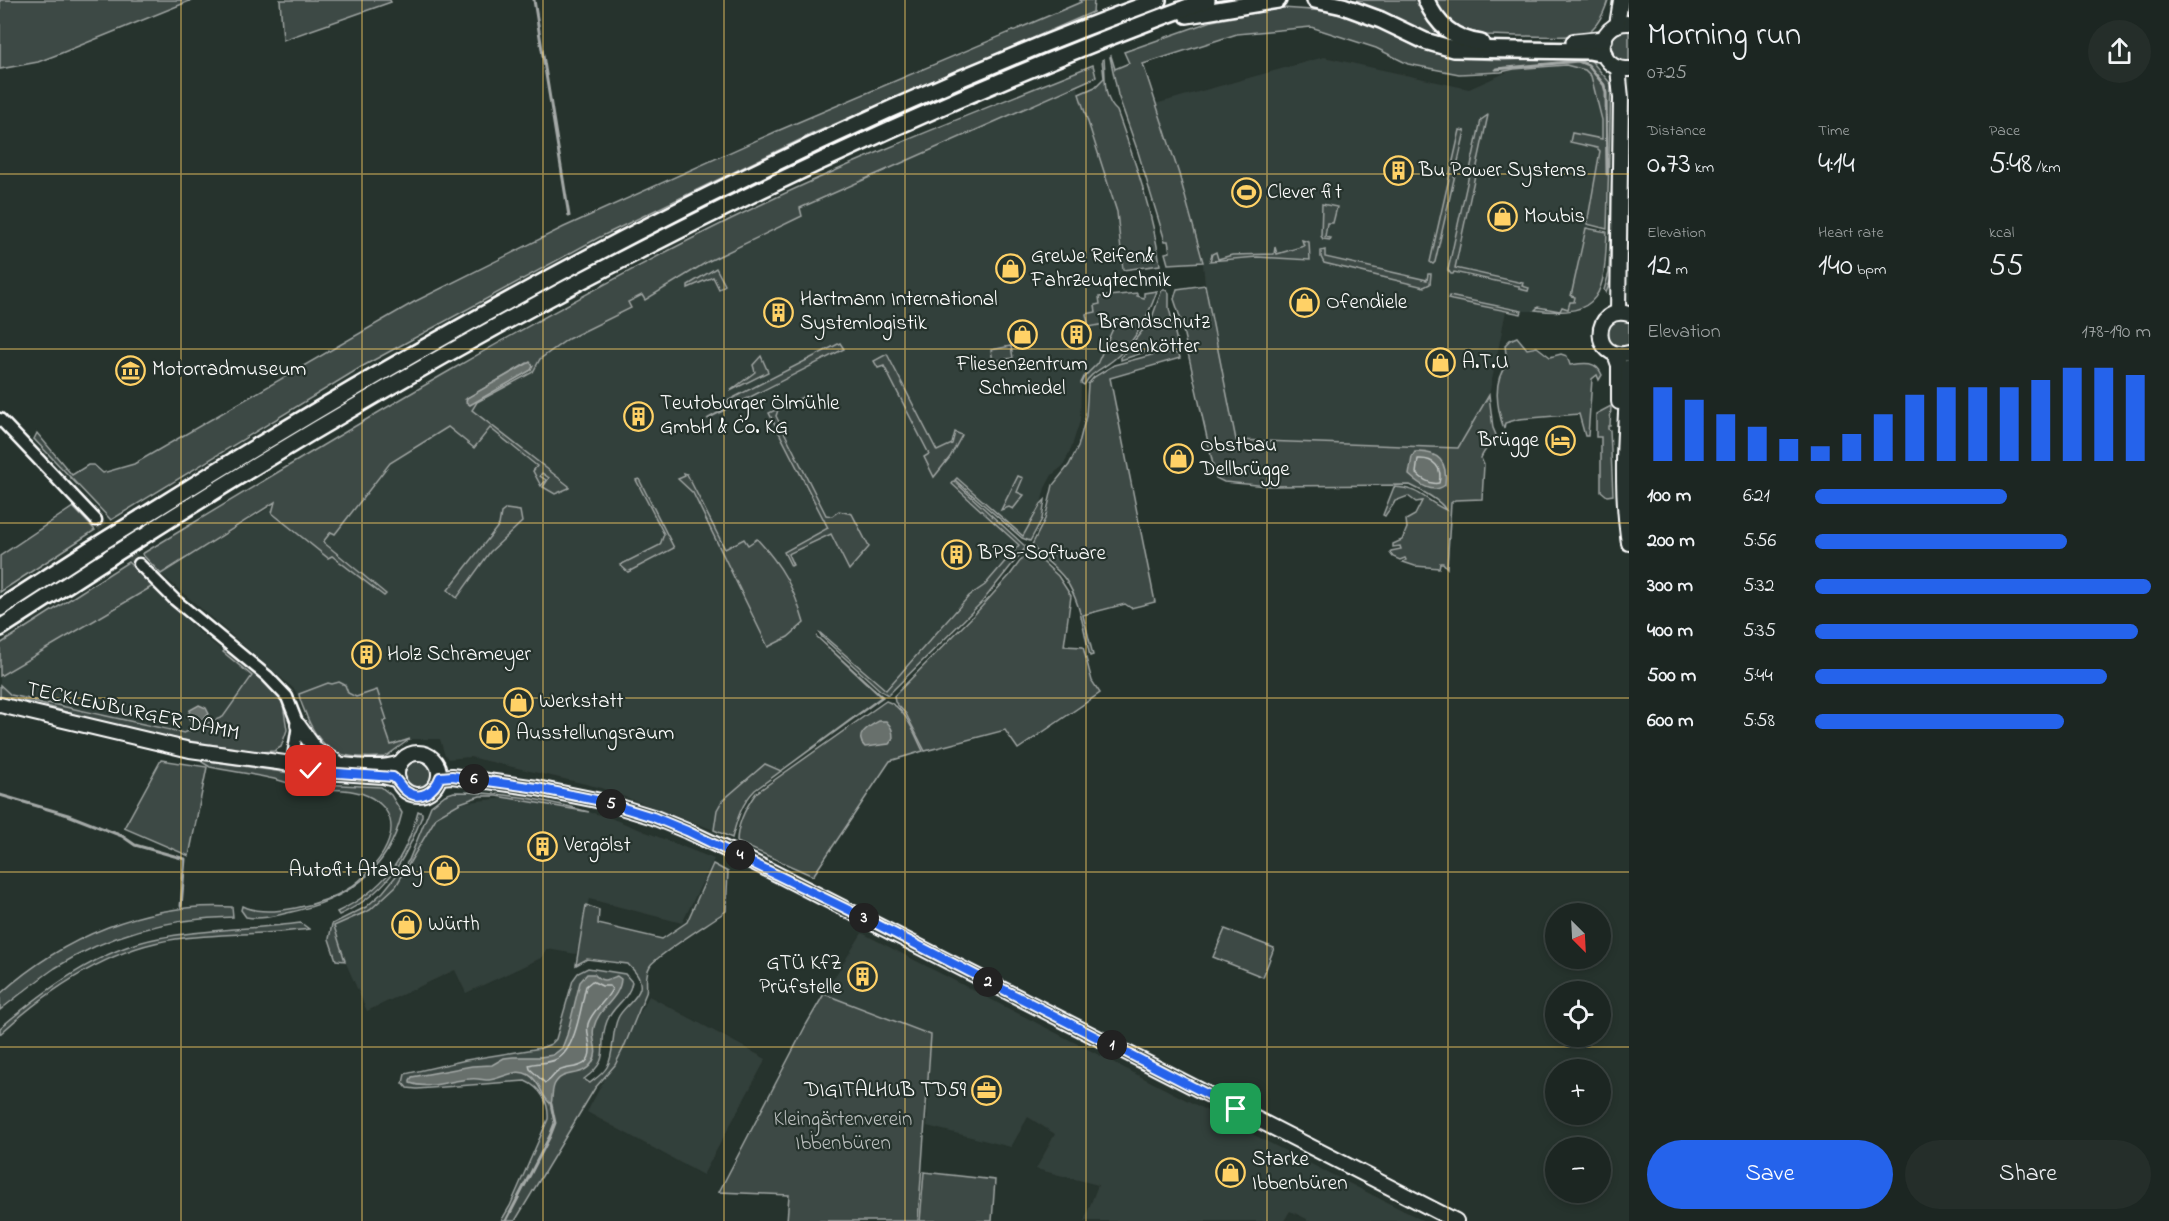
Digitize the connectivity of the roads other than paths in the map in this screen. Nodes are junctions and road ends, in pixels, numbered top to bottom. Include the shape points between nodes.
1 (1158, 0) edge
2 (1206, 0) edge
3 (1278, 0) edge
4 (1315, 0) edge
5 (1426, 0) edge
6 (1622, 0) edge
7 (1145, 22) junction
8 (1623, 24) edge
9 (1604, 47) junction
10 (1623, 68) edge
11 (1623, 313) edge
12 (1622, 353) edge
13 (1629, 368) edge
14 (0, 419) edge
15 (1624, 433) junction
16 (96, 520) tunnel mouth
17 (1629, 543) edge
18 (139, 564) tunnel mouth
19 (0, 608) edge
20 (0, 628) edge
21 (0, 705) edge
22 (298, 725) junction
23 (292, 764) junction
24 (347, 764) junction
25 (400, 764) junction
26 (440, 777) junction
27 (398, 780) junction
28 (1456, 1221) edge

1 - 19 highway, bridge via 963,78 771,165 633,234 377,374
2 - 7 highway
3 - 7 highway
4 - 9 highway via 1343,6 1453,49 1589,51
5 - 9 highway via 1433,16 1448,32 1468,41
6 - 8 main road
7 - 20 highway, bridge via 961,97 807,166 641,249 345,412
8 - 9 main road via 1611,28
9 - 10 main road via 1612,65
10 - 11 main road
11 - 12 main road via 1606,318 1600,330 1605,347
12 - 15 main road via 1618,365
13 - 15 main road
14 - 16 street
15 - 17 main road
18 - 22 street via 175,600 279,687
21 - 23 main road, TECKLENBURGER DAMM via 190,750
22 - 23 street
22 - 24 main road via 320,753
23 - 24 main road, TECKLENBURGER DAMM
23 - 27 main road, TECKLENBURGER DAMM via 311,771
24 - 25 main road, TECKLENBURGER DAMM
25 - 26 main road via 410,755 423,753 434,759
25 - 27 main road
26 - 27 main road via 434,789 422,795 409,793
26 - 28 main road via 537,788 601,801 687,831

